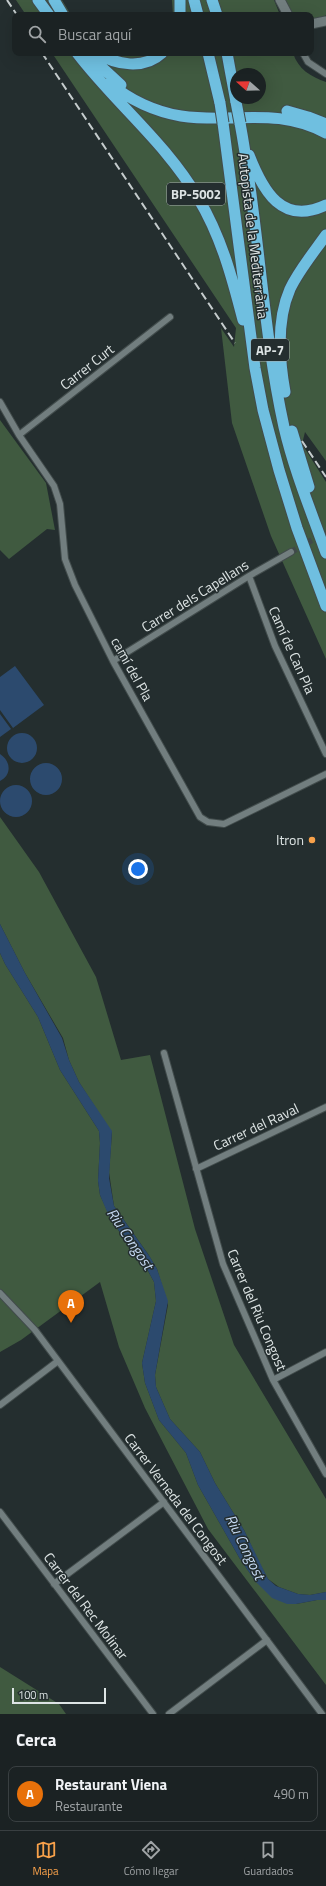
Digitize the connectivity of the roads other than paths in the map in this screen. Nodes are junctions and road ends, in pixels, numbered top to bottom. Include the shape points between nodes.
1 (38, 0) edge
2 (43, 0) edge
3 (54, 0) edge
4 (180, 0) edge
5 (194, 0) edge
6 (212, 0) edge
7 (280, 0) edge
8 (48, 12) edge
9 (49, 12) edge
10 (61, 12) edge
11 (180, 12) edge
12 (197, 12) edge
13 (216, 12) edge
14 (286, 12) edge
15 (326, 21) edge
16 (314, 25) edge
17 (79, 56) edge
18 (80, 56) edge
19 (92, 56) edge
20 (104, 56) edge
21 (158, 56) edge
22 (209, 56) edge
23 (228, 56) edge
24 (305, 56) edge
25 (326, 74) edge
26 (326, 124) edge
27 (326, 133) edge
28 (244, 140) junction
29 (326, 205) edge
30 (326, 235) edge
31 (170, 317) dead end
32 (255, 368) junction
33 (0, 402) edge
34 (19, 435) junction
35 (291, 552) tunnel mouth
36 (326, 552) edge
37 (249, 576) junction
38 (326, 606) edge
39 (113, 661) junction
40 (326, 754) edge
41 (326, 774) edge
42 (164, 1053) dead end
43 (326, 1108) edge
44 (196, 1169) junction
45 (0, 1293) edge
46 (0, 1300) edge
47 (7, 1301) junction
48 (326, 1352) edge
49 (58, 1361) junction
50 (273, 1380) junction
51 (0, 1405) edge
52 (326, 1474) edge
53 (164, 1502) junction
54 (0, 1512) edge
55 (54, 1584) junction
56 (267, 1640) junction
57 (153, 1714) edge
58 (170, 1714) edge
59 (322, 1714) edge

1 - 8 highway
2 - 9 highway
3 - 10 highway
4 - 11 highway
5 - 12 highway
6 - 13 highway
7 - 14 main road
15 - 16 main road
17 - 32 highway, BP-5002 via 171,161 197,196 226,257
18 - 27 highway via 117,90 140,103 165,112 195,117 279,118 303,123
19 - 26 highway via 109,75 128,89 166,105 195,110 282,110
20 - 21 highway via 130,64 150,62
22 - 32 highway, Autopista de la Mediterrània / AP-7, bridge via 223,123
23 - 28 highway, Autopista de la Mediterrània / AP-7, bridge
24 - 25 street via 308,62
28 - 29 highway via 262,184 277,203 298,211
28 - 36 highway, Autopista de la Mediterrània / AP-7 via 267,328 283,419 296,473
30 - 36 highway via 290,289 283,312 280,336 281,366 290,424
31 - 34 street, Carrer Curt
32 - 38 highway, Autopista de la Mediterrània / AP-7 via 279,470
33 - 34 street, camí del Pla
34 - 39 street, camí del Pla via 49,477 57,493 65,559 75,585
35 - 37 street, Carrer dels Capellans
37 - 39 street, Carrer dels Capellans
37 - 40 street, Camí de Can Pla via 275,646
39 - 41 street, camí del Pla via 200,817 208,822 224,824
42 - 44 street, Carrer del Riu Congost
43 - 44 street, Carrer del Raval
44 - 50 street, Carrer del Riu Congost via 223,1264
45 - 47 street, Carrer Verneda del Congost
46 - 47 street
47 - 49 street, Carrer Verneda del Congost via 35,1330
48 - 50 street
49 - 51 street
49 - 53 street, Carrer Verneda del Congost
50 - 52 street, Carrer del Riu Congost
53 - 55 street
53 - 56 street, Carrer Verneda del Congost
54 - 55 street, Carrer del Rec Molinar
55 - 57 street, Carrer del Rec Molinar
56 - 58 street
56 - 59 street, Carrer Verneda del Congost

